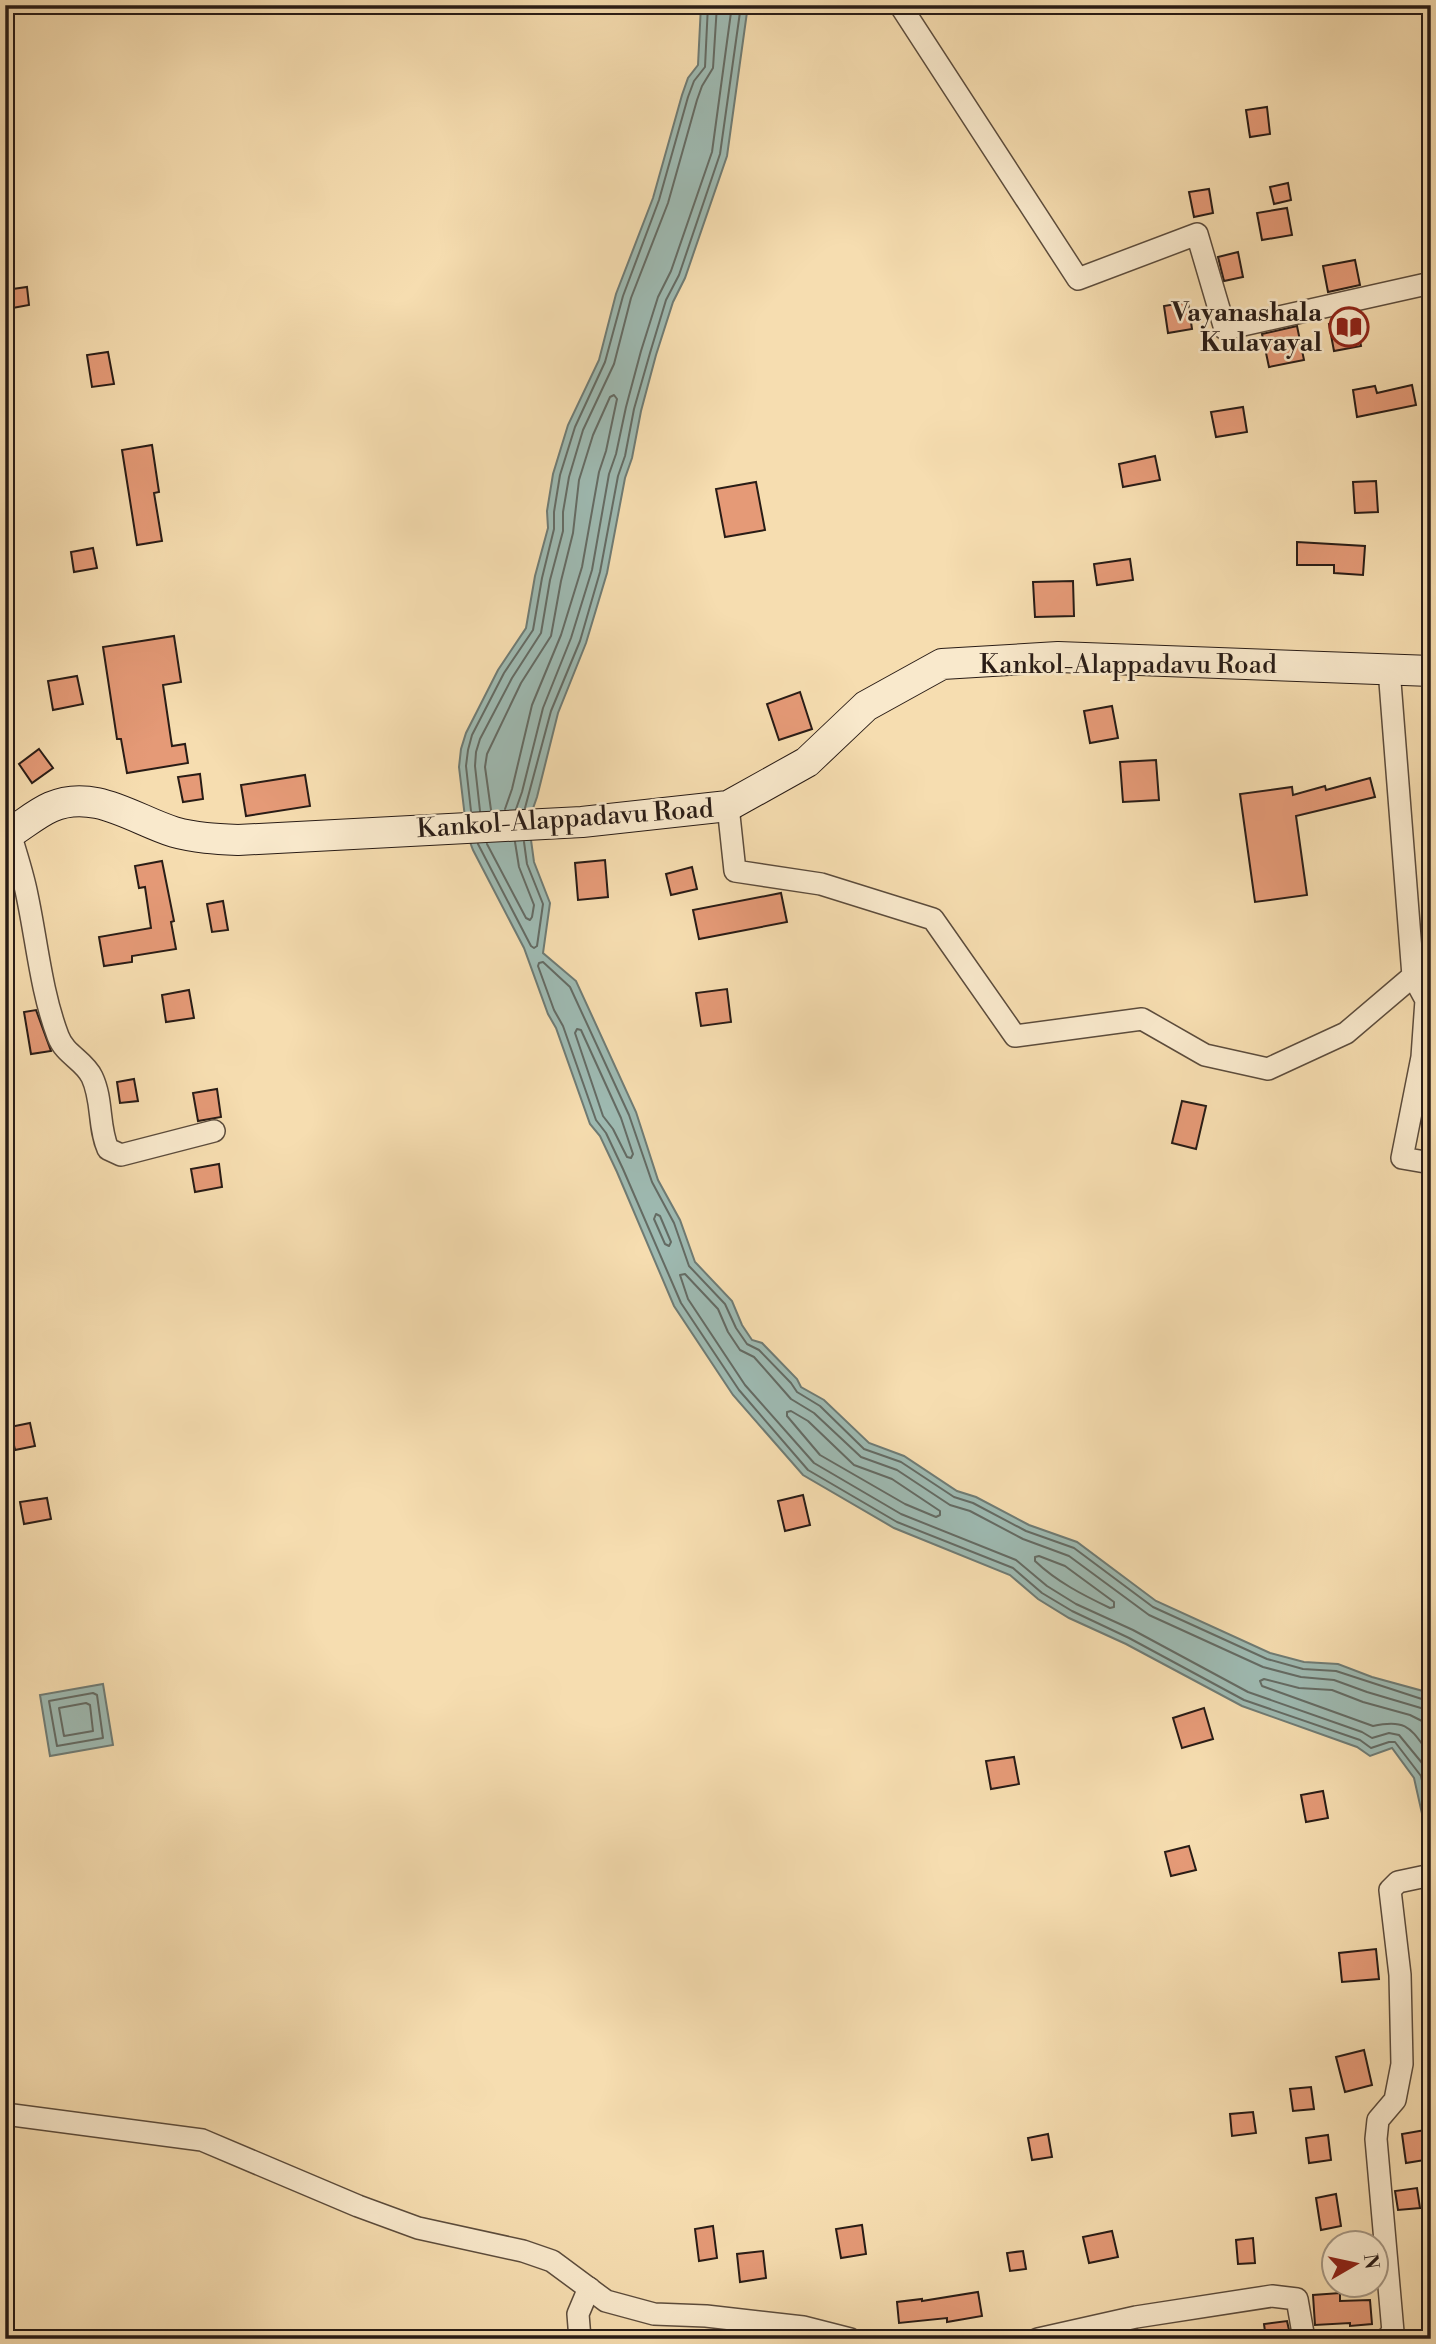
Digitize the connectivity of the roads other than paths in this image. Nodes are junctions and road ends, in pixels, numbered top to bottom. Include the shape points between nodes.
1 (901, 5) edge
2 (1431, 283) edge
3 (1389, 669) junction
4 (1431, 671) edge
5 (728, 806) junction
6 (8, 834) edge
7 (1413, 976) junction
8 (214, 1131) dead end
9 (1431, 1163) edge
10 (1431, 1875) edge
11 (5, 2114) edge
12 (589, 2288) junction
13 (580, 2339) edge
14 (850, 2339) edge
15 (1038, 2339) edge
16 (1304, 2339) edge
17 (1386, 2339) edge

1 - 2 street via 1078,279 1197,234 1225,329
3 - 4 main road, Kankol-Alappadavu Road
3 - 5 main road, Kankol-Alappadavu Road via 1058,657 942,664 866,706 807,762
3 - 7 street
5 - 6 main road, Kankol-Alappadavu Road via 582,822 238,840 173,832 124,810 74,801 50,807
5 - 7 street via 735,872 821,884 933,919 1015,1036 1142,1019 1205,1055 1268,1069 1346,1033
6 - 8 street via 27,895 59,1038 93,1077 108,1149 121,1155
7 - 9 street via 1426,1000 1422,1057 1402,1158
10 - 17 street via 1398,1882 1390,1891 1400,1975 1402,2064 1395,2099 1378,2120 1376,2139 1394,2332
11 - 12 street via 202,2140 418,2228 552,2261
12 - 13 street via 578,2314
12 - 14 street via 606,2301 654,2314 803,2327
15 - 16 street via 1136,2317 1272,2296 1297,2299

